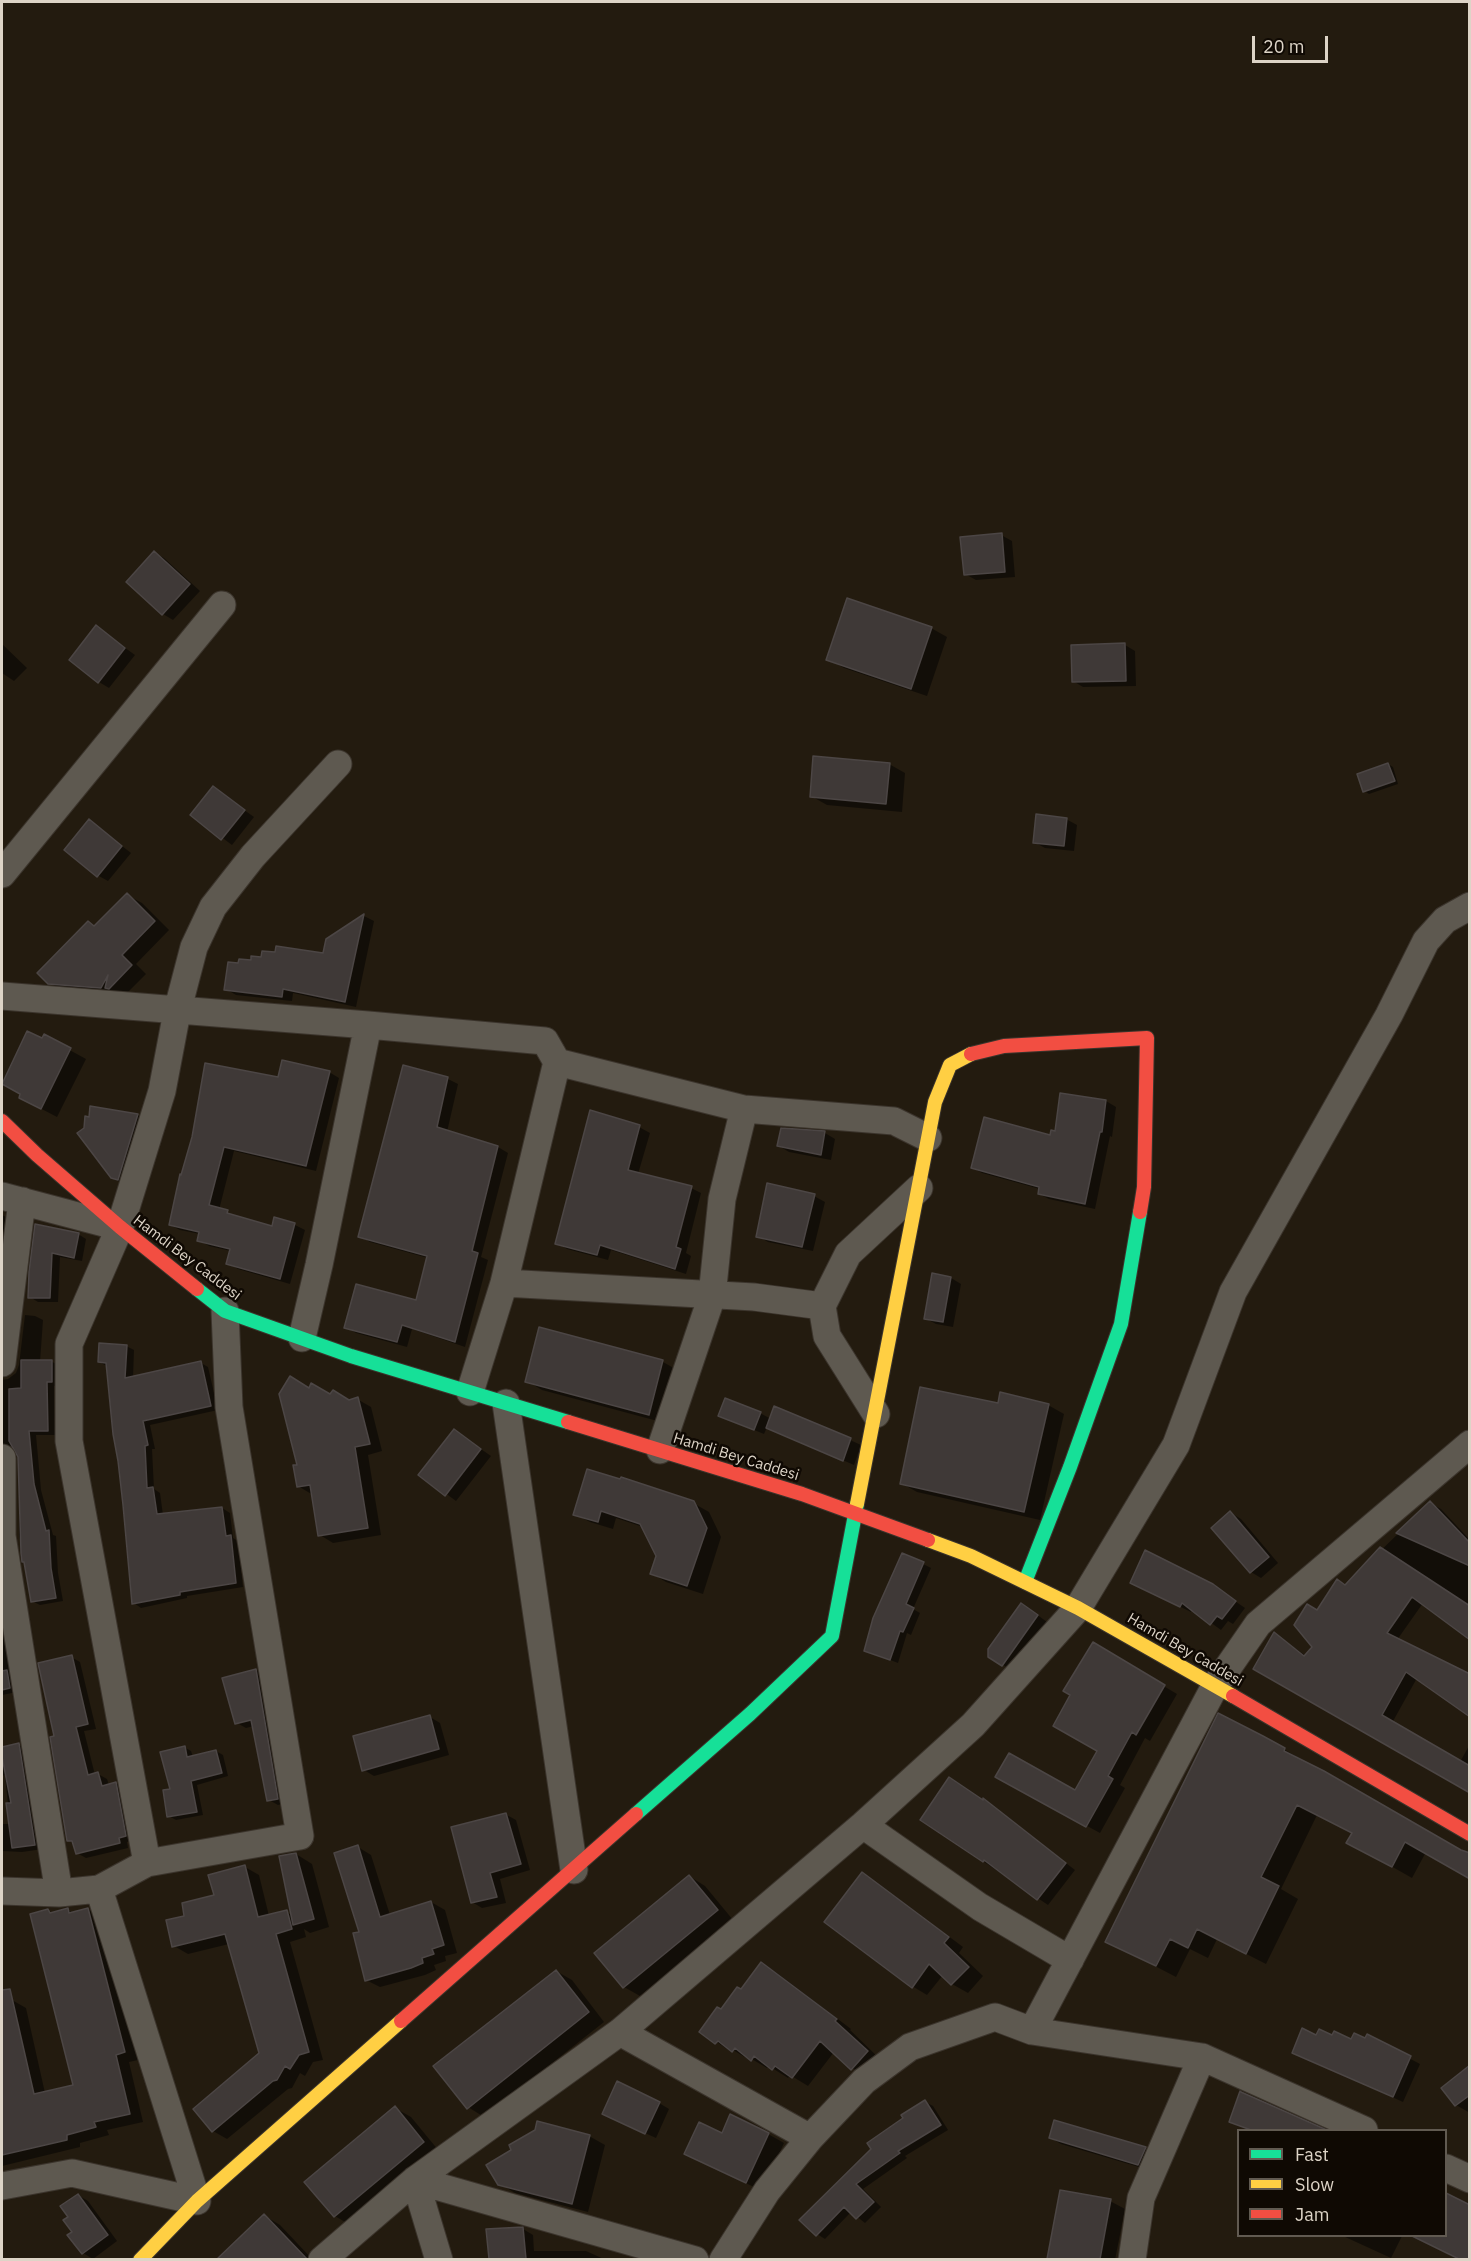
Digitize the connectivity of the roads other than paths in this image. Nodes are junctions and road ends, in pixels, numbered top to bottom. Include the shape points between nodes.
1 (222, 604) dead end
2 (338, 764) dead end
3 (2, 874) edge
4 (1470, 906) edge
5 (2, 996) edge
6 (177, 1012) junction
7 (368, 1025) junction
8 (557, 1062) junction
9 (744, 1109) junction
10 (2, 1121) edge
11 (928, 1138) junction
12 (918, 1188) junction
13 (12, 1199) edge
14 (120, 1227) junction
15 (504, 1283) junction
16 (712, 1296) junction
17 (822, 1306) junction
18 (225, 1311) junction
19 (302, 1338) junction
20 (2, 1363) edge
21 (470, 1392) junction
22 (506, 1403) junction
23 (876, 1414) junction
24 (660, 1450) junction
25 (2, 1458) edge
26 (1464, 1459) edge
27 (856, 1514) junction
28 (1025, 1582) junction
29 (1078, 1608) junction
30 (1215, 1686) junction
31 (863, 1825) junction
32 (1470, 1834) edge
33 (147, 1863) junction
34 (574, 1870) junction
35 (99, 1889) junction
36 (2, 1891) edge
37 (59, 1893) junction
38 (1070, 1960) junction
39 (1032, 2031) junction
40 (620, 2032) junction
41 (1202, 2057) junction
42 (1362, 2129) edge
43 (810, 2138) junction
44 (1447, 2168) edge
45 (1470, 2179) edge
46 (415, 2180) junction
47 (2, 2186) edge
48 (197, 2201) junction
49 (140, 2259) edge
50 (322, 2259) edge
51 (439, 2259) edge
52 (695, 2259) edge
53 (723, 2259) edge
54 (1132, 2259) edge

1 - 3 street
2 - 6 street via 253,856 213,907 194,947
4 - 29 street via 1445,920 1426,941 1233,1292 1176,1445
5 - 6 street
6 - 7 street
6 - 14 street via 162,1091
7 - 8 street via 545,1041
7 - 19 street
8 - 9 street
8 - 15 street
9 - 11 street via 894,1121
9 - 16 street via 722,1199
10 - 14 street, Hamdi Bey Caddesi
11 - 12 street
11 - 28 street via 935,1102 950,1065 967,1054 1004,1046 1147,1038 1144,1187 1121,1324
12 - 17 street via 848,1254
12 - 23 street
13 - 14 street
13 - 20 street
14 - 18 street, Hamdi Bey Caddesi
14 - 33 street via 69,1344 69,1441
15 - 16 street
15 - 21 street
16 - 17 street
16 - 24 street
17 - 23 street via 827,1336
18 - 19 street, Hamdi Bey Caddesi
18 - 33 street via 229,1407 300,1836
19 - 21 street, Hamdi Bey Caddesi
21 - 22 street, Hamdi Bey Caddesi
22 - 24 street, Hamdi Bey Caddesi
22 - 34 street
23 - 27 street
24 - 27 street, Hamdi Bey Caddesi
25 - 37 street via 2,1536
26 - 30 street via 1258,1624
27 - 28 street, Hamdi Bey Caddesi via 971,1556
27 - 34 street via 832,1636
28 - 29 street, Hamdi Bey Caddesi
29 - 30 street, Hamdi Bey Caddesi
29 - 31 street via 973,1725
30 - 32 street, Hamdi Bey Caddesi
30 - 38 street
31 - 38 street via 980,1907
31 - 40 street
33 - 35 street
34 - 48 street
35 - 37 street
35 - 48 street
36 - 37 street
38 - 39 street
39 - 41 street
39 - 43 street via 995,2017 910,2048 864,2081
40 - 43 street
40 - 46 street
41 - 42 street
41 - 54 street via 1142,2198
43 - 53 street via 767,2191
44 - 45 street
46 - 50 street
46 - 51 street
46 - 52 street
47 - 48 street via 72,2173
48 - 49 street

